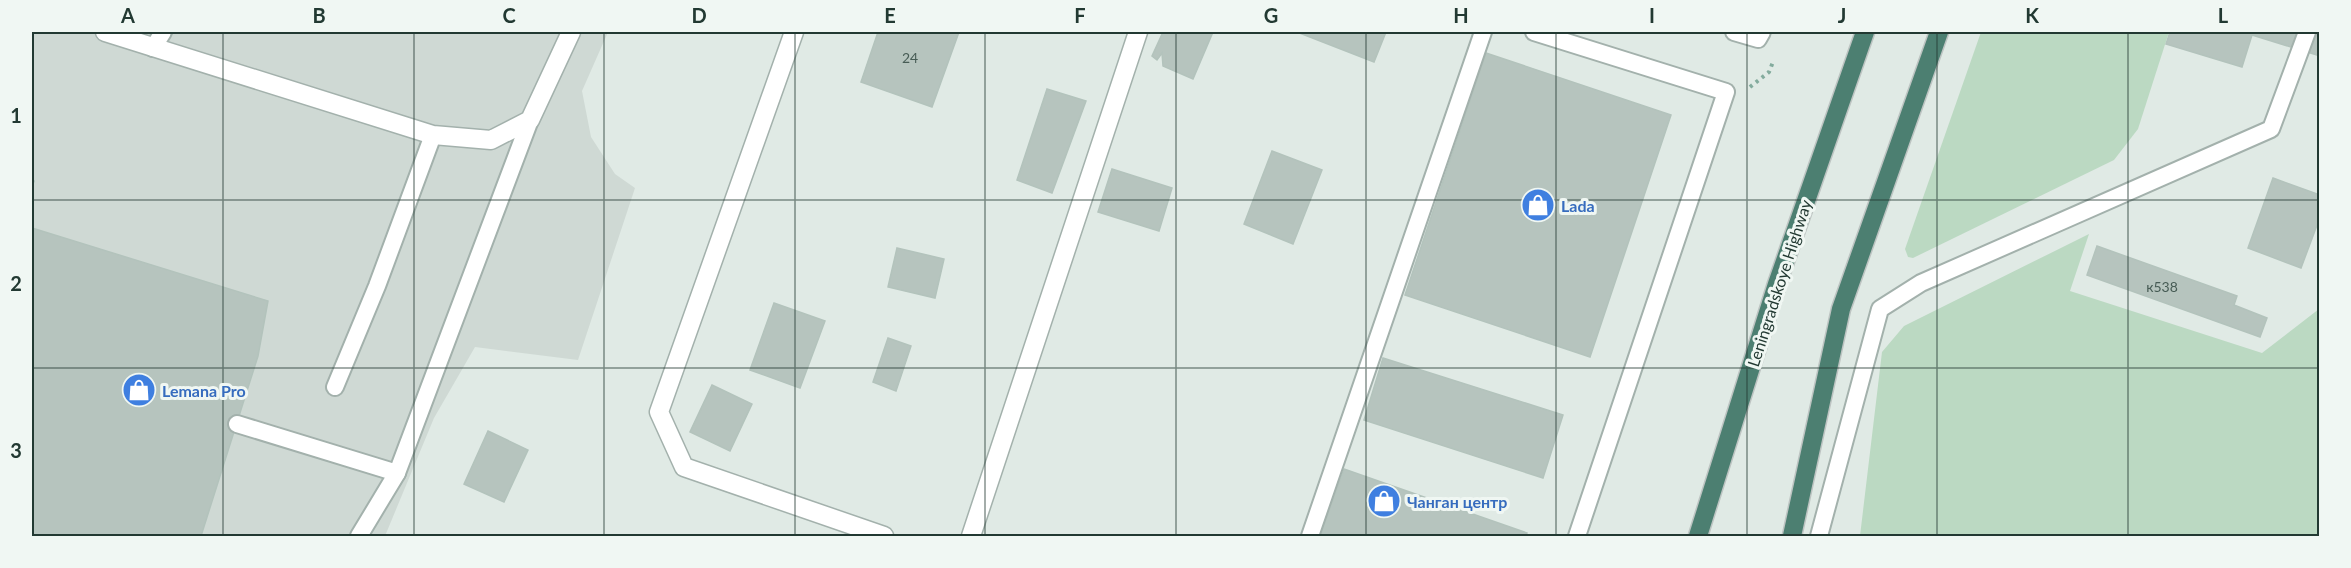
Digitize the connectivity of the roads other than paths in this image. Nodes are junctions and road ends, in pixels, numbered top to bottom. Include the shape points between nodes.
1 (105, 32) edge
2 (163, 32) edge
3 (571, 32) edge
4 (794, 32) edge
5 (1138, 32) edge
6 (1483, 32) edge
7 (1534, 32) edge
8 (1734, 32) edge
9 (1762, 32) edge
10 (1865, 32) edge
11 (1939, 32) edge
12 (2307, 32) edge
13 (153, 48) junction
14 (530, 120) junction
15 (433, 135) junction
16 (335, 387) dead end
17 (237, 424) dead end
18 (397, 473) junction
19 (359, 537) edge
20 (884, 537) edge
21 (971, 537) edge
22 (1310, 537) edge
23 (1577, 537) edge
24 (1698, 537) edge
25 (1792, 537) edge
26 (1819, 537) edge

1 - 13 street
2 - 13 lane
3 - 14 street
4 - 20 street via 659,412 684,467
5 - 21 street
6 - 22 lane
7 - 23 lane via 1726,92
8 - 9 lane via 1758,39
10 - 24 highway, Leningradskoye Highway via 1777,284
11 - 25 highway via 1841,309
12 - 26 lane via 2271,129 1921,283 1880,309
13 - 15 street
14 - 15 street via 491,140
14 - 18 lane
15 - 16 lane
17 - 18 lane
18 - 19 lane

